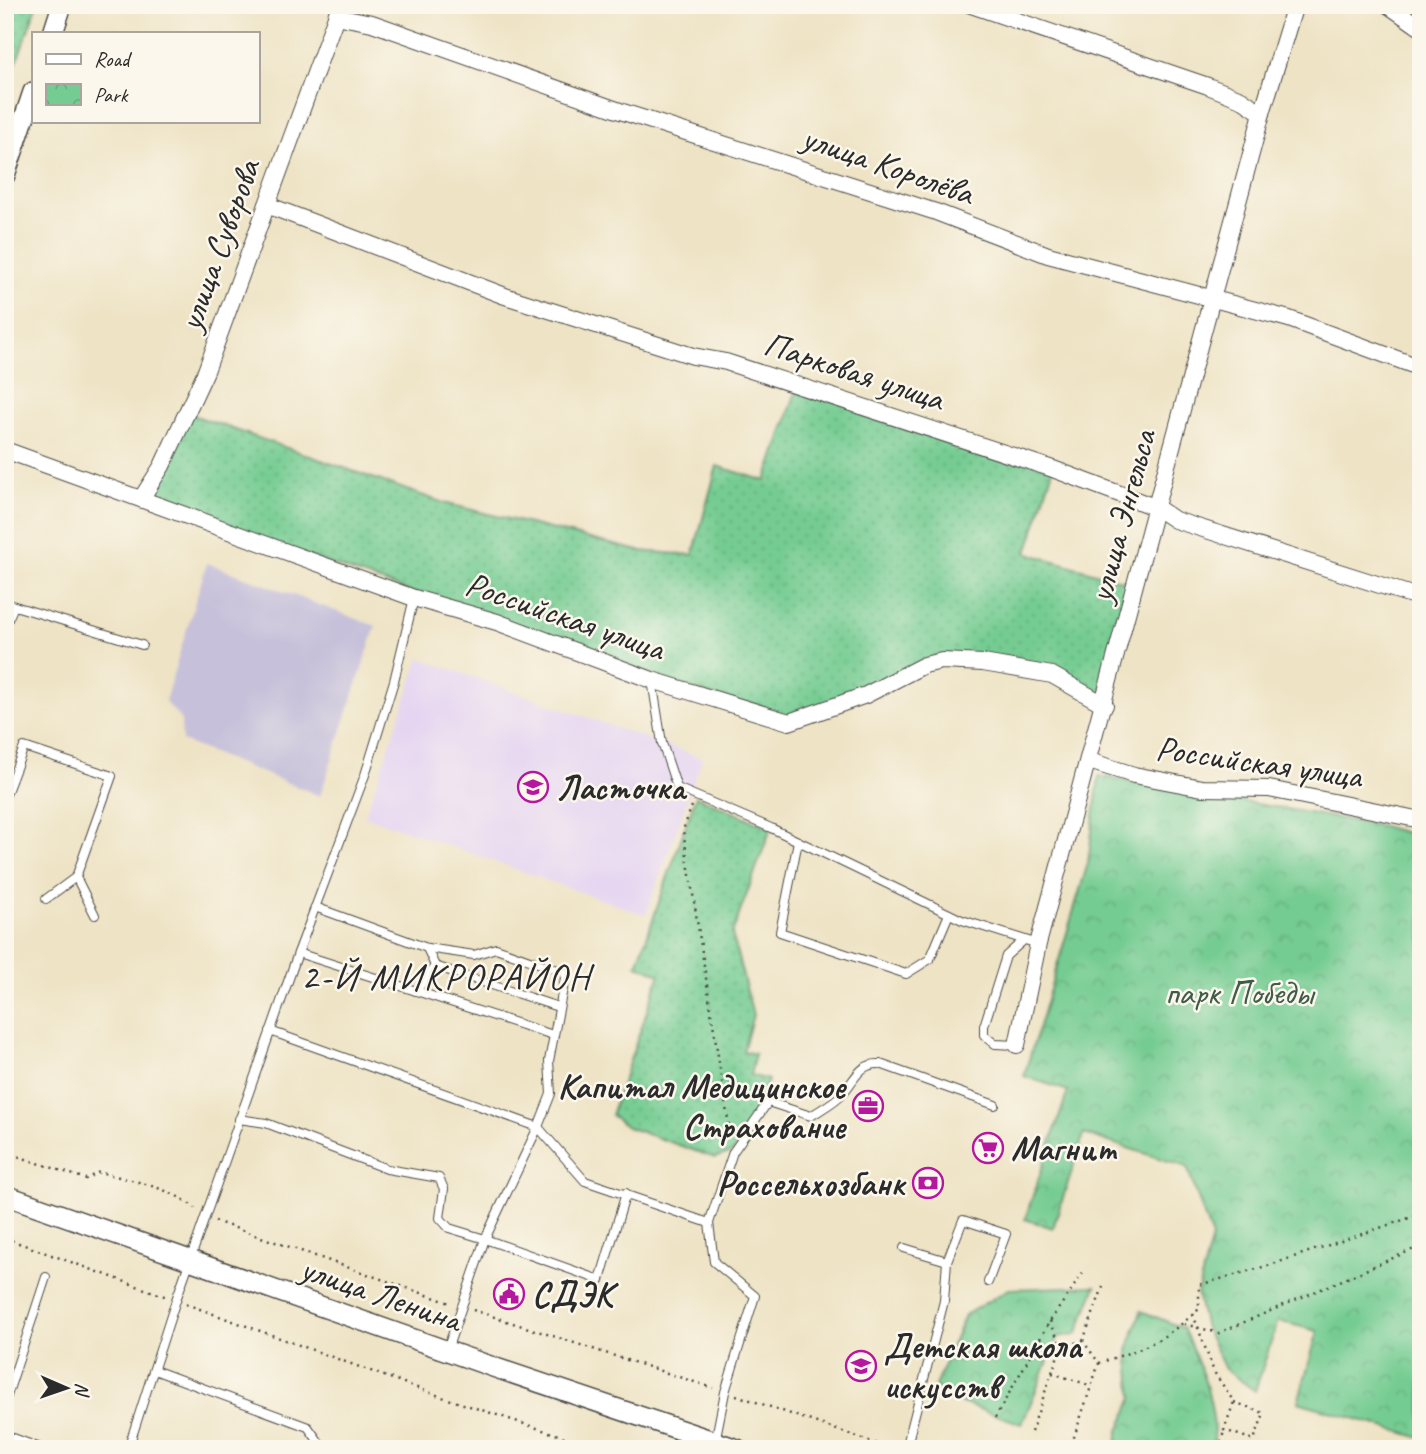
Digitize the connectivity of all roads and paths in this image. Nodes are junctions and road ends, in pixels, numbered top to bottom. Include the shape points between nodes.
1 (62, 5) edge
2 (971, 5) edge
3 (1295, 5) edge
4 (1388, 5) edge
5 (338, 11) edge
6 (1421, 28) edge
7 (53, 32) edge
8 (32, 95) edge
9 (1262, 113) junction
10 (5, 175) edge
11 (267, 205) junction
12 (1213, 301) junction
13 (1416, 361) edge
14 (5, 450) edge
15 (141, 499) junction
16 (1157, 508) junction
17 (414, 598) junction
18 (1421, 598) edge
19 (9, 604) edge
20 (5, 626) edge
21 (142, 645) dead end
22 (652, 680) junction
23 (1105, 705) junction
24 (1089, 761) junction
25 (696, 796) junction
26 (5, 797) edge
27 (1421, 820) edge
28 (798, 841) junction
29 (76, 877) junction
30 (46, 898) dead end
31 (315, 907) junction
32 (949, 914) junction
33 (95, 915) dead end
34 (1031, 942) junction
35 (427, 948) junction
36 (298, 953) junction
37 (435, 966) junction
38 (416, 990) junction
39 (558, 1007) junction
40 (270, 1031) junction
41 (553, 1035) junction
42 (1017, 1045) joint
43 (995, 1105) dead end
44 (239, 1119) junction
45 (538, 1127) junction
46 (5, 1152) edge
47 (733, 1152) junction
48 (626, 1194) junction
49 (5, 1195) edge
50 (1421, 1214) edge
51 (205, 1217) junction
52 (709, 1223) junction
53 (5, 1238) edge
54 (485, 1240) junction
55 (1421, 1246) edge
56 (904, 1248) dead end
57 (191, 1260) junction
58 (947, 1261) junction
59 (1083, 1273) dead end
60 (46, 1278) dead end
61 (988, 1282) dead end
62 (1103, 1287) dead end
63 (176, 1300) junction
64 (461, 1307) junction
65 (1194, 1314) junction
66 (1050, 1321) junction
67 (1184, 1324) junction
68 (1196, 1326) junction
69 (1083, 1341) junction
70 (1062, 1347) junction
71 (446, 1350) junction
72 (1099, 1363) junction
73 (154, 1370) junction
74 (1052, 1373) junction
75 (1092, 1386) junction
76 (725, 1392) junction
77 (5, 1402) edge
78 (1234, 1402) junction
79 (995, 1418) dead end
80 (1224, 1430) junction
81 (1031, 1432) dead end
82 (5, 1435) edge
83 (715, 1442) junction
84 (1071, 1446) dead end
85 (43, 1449) edge
86 (128, 1449) edge
87 (324, 1449) edge
88 (601, 1449) edge
89 (737, 1449) edge
90 (892, 1449) edge
91 (906, 1449) edge
92 (1218, 1449) edge

1 - 7 street
2 - 9 street via 1208,86
3 - 9 street, улица Энгельса
4 - 6 street
5 - 11 street, улица Суворова
5 - 12 street, улица Королёва via 620,111 936,212 1048,255
8 - 10 street
9 - 12 street, улица Энгельса
11 - 15 street, улица Суворова via 206,370 162,466
11 - 16 street, Парковая улица via 505,296 693,356 726,362 1053,469
12 - 13 street, улица Королёва via 1289,319
12 - 16 street, улица Энгельса
14 - 15 street, Российская улица
15 - 17 street, Российская улица
16 - 18 street, Парковая улица via 1175,520
16 - 23 street, улица Энгельса
17 - 22 street, Российская улица via 497,622
17 - 31 lane via 366,775
19 - 20 lane
19 - 21 lane
22 - 23 street, Российская улица via 789,722 866,695 925,665 983,663 1052,675
22 - 25 lane via 662,743 677,788
23 - 24 street, улица Энгельса
24 - 27 street, Российская улица via 1202,788 1269,789
24 - 34 street, улица Энгельса
25 - 28 lane
25 - 47 path via 683,830
26 - 29 lane via 24,747 112,776
28 - 32 lane
28 - 32 lane via 780,932 906,974 930,959
29 - 30 lane
29 - 33 lane
31 - 35 lane
31 - 36 lane
32 - 34 lane
34 - 42 street, улица Энгельса
34 - 42 lane via 1006,956 984,1026 984,1035 995,1044
35 - 37 lane
35 - 39 lane via 474,955 496,948 566,973
36 - 38 lane
36 - 40 lane
37 - 38 lane
37 - 39 lane
38 - 41 lane
39 - 41 lane
40 - 44 lane
40 - 45 lane
41 - 45 lane via 551,1094
43 - 47 lane via 869,1064 842,1094 811,1116 768,1102
44 - 51 lane
44 - 54 lane via 266,1123 387,1169 439,1178 444,1189 440,1218 449,1228
45 - 48 lane via 585,1181
45 - 54 lane
46 - 51 path via 86,1179 99,1172 127,1179 183,1199
47 - 52 lane
48 - 52 lane
48 - 54 lane via 600,1280
49 - 57 street, улица Ленина
50 - 65 path via 1199,1285 1199,1309
51 - 57 lane
51 - 64 path
52 - 76 lane via 714,1262 755,1296
53 - 63 path
54 - 64 lane
55 - 68 path via 1219,1333
56 - 58 lane
57 - 63 lane
57 - 71 street, улица Ленина
58 - 61 lane via 963,1220 1006,1234
58 - 91 lane via 944,1301
59 - 66 path
60 - 77 lane
62 - 69 path
63 - 73 lane
63 - 88 path
64 - 71 lane
64 - 76 path
65 - 67 path
65 - 68 path
66 - 70 path
66 - 79 path
67 - 68 path
67 - 72 path via 1156,1344
68 - 78 path via 1214,1372
69 - 70 path
69 - 72 path
70 - 74 path
71 - 83 street, улица Ленина
72 - 75 path
73 - 86 lane
73 - 87 lane via 308,1427
74 - 75 path
74 - 81 path
75 - 84 path
76 - 83 lane
76 - 90 path
78 - 80 path
78 - 80 path via 1264,1413 1254,1440
80 - 92 path
82 - 85 lane
83 - 89 street, улица Ленина

